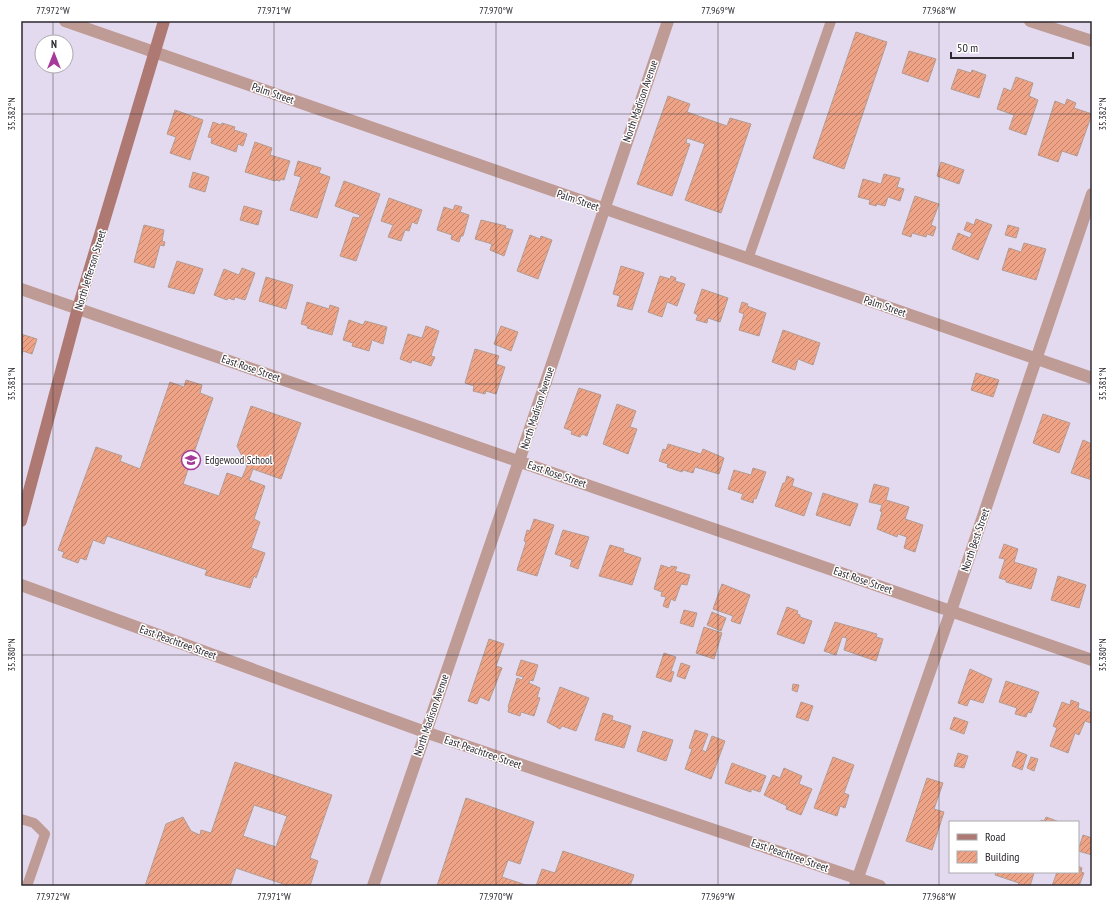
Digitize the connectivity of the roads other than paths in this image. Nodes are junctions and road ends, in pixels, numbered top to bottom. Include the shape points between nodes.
1 (66, 21) edge
2 (164, 21) edge
3 (668, 21) edge
4 (830, 21) edge
5 (1030, 21) edge
6 (1092, 41) edge
7 (155, 52) junction
8 (1092, 194) edge
9 (603, 209) junction
10 (748, 259) junction
11 (21, 289) edge
12 (78, 308) junction
13 (1036, 358) junction
14 (1092, 378) edge
15 (520, 461) junction
16 (21, 521) edge
17 (21, 585) edge
18 (951, 611) junction
19 (1092, 660) edge
20 (425, 732) junction
21 (21, 819) edge
22 (856, 882) edge
23 (27, 886) edge
24 (373, 886) edge
25 (880, 886) edge

1 - 7 street, Palm Street
2 - 7 street, North Jefferson Street
3 - 9 street, North Madison Avenue
4 - 10 lane
5 - 6 street
7 - 9 street, Palm Street
7 - 12 street, North Jefferson Street
8 - 13 street, North Best Street
9 - 10 street, Palm Street
9 - 15 street, North Madison Avenue
10 - 13 street, Palm Street
11 - 12 street, East Rose Street
12 - 15 street, East Rose Street
12 - 16 street, North Jefferson Street
13 - 14 street, Palm Street
13 - 18 street, North Best Street
15 - 18 street, East Rose Street
15 - 20 street, North Madison Avenue
17 - 20 street, East Peachtree Street
18 - 19 street, East Rose Street
18 - 22 street, North Best Street
20 - 22 street, East Peachtree Street
20 - 24 street, North Madison Avenue
21 - 23 lane via 34,823 45,834
22 - 25 street, East Peachtree Street

